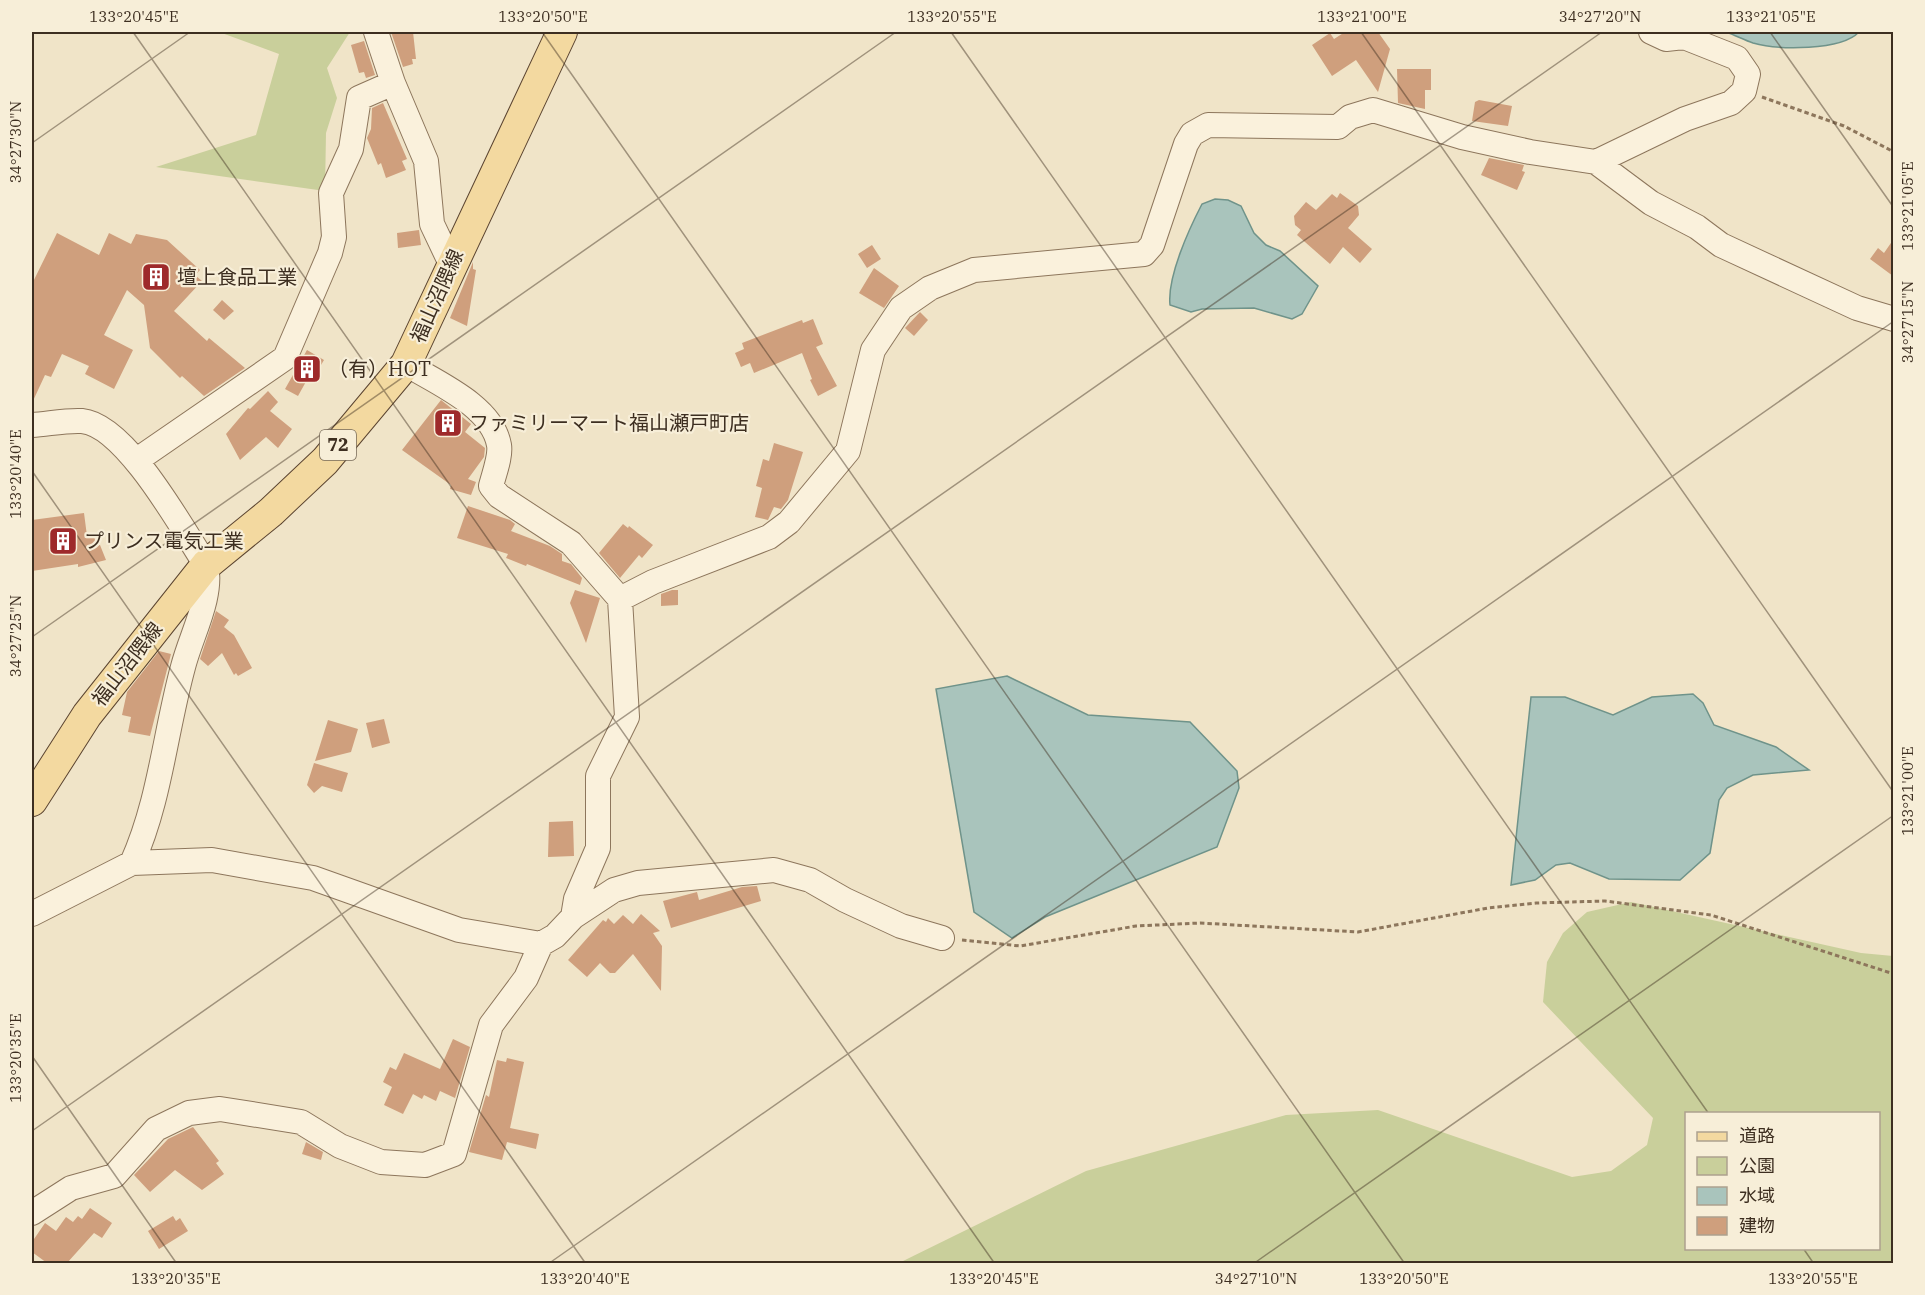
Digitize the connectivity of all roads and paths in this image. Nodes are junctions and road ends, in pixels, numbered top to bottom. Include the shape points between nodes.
1 (376, 32) edge
2 (562, 32) edge
3 (1651, 32) edge
4 (393, 82) junction
5 (1744, 91) junction
6 (1893, 152) edge
7 (1596, 162) junction
8 (451, 264) junction
9 (1893, 319) edge
10 (406, 364) junction
11 (32, 425) edge
12 (137, 460) junction
13 (206, 565) junction
14 (620, 599) junction
15 (32, 801) edge
16 (132, 863) junction
17 (32, 914) edge
18 (573, 917) junction
19 (942, 938) joint
20 (541, 944) junction
21 (1893, 974) edge
22 (32, 1213) edge

1 - 4 street
2 - 8 main road, 福山沼隈線 / 72
3 - 5 street via 1666,39 1684,37 1737,58 1748,75
4 - 8 street via 426,161 432,224
4 - 12 street via 359,98 351,149 331,193 334,237 330,253 285,358
5 - 6 path via 1844,126
5 - 7 street via 1731,103 1685,119
7 - 9 street via 1651,203 1697,227 1721,245 1857,308
7 - 14 street via 1462,137 1372,110 1350,117 1338,127 1208,124 1192,134 1186,144 1152,244 1144,254 974,270 930,288 901,308 873,350 848,452 789,522 769,537 653,582
8 - 10 main road, 福山沼隈線 / 72
10 - 13 main road, 福山沼隈線 / 72 via 325,461 271,513
10 - 14 street via 483,413 493,425 500,447 491,486 499,496 571,543
11 - 12 street via 83,421 102,428
12 - 13 street
13 - 15 main road, 福山沼隈線 / 72 via 87,715
13 - 16 street via 209,580 183,668 147,829
14 - 18 street via 627,717 598,776 598,848 576,899
16 - 17 street
16 - 20 street via 212,860 313,878 459,930
18 - 19 street via 614,890 638,883 774,870 810,880 901,926
18 - 20 street
19 - 21 path via 1020,946 1136,926 1200,923 1358,932 1488,908 1605,901 1711,915
20 - 22 street via 526,978 491,1024 454,1154 425,1165 381,1162 340,1146 301,1122 220,1109 189,1113 156,1129 114,1176 71,1188

